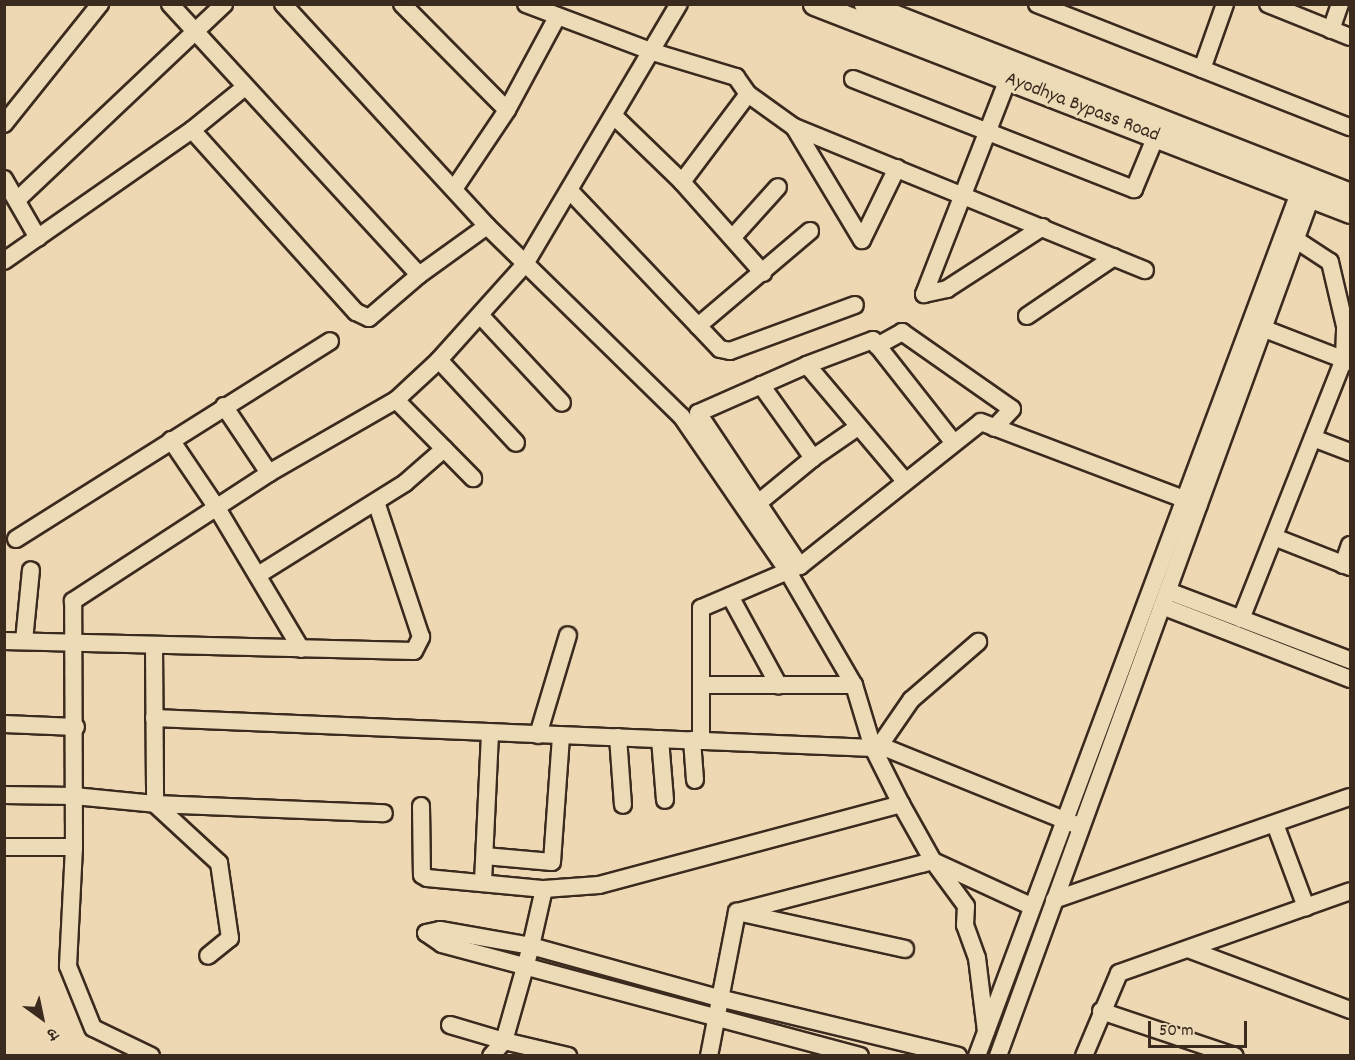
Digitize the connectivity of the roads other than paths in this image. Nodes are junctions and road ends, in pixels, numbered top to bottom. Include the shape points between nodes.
1 (100, 4) edge
2 (170, 4) edge
3 (224, 4) edge
4 (283, 4) edge
5 (402, 4) edge
6 (526, 4) edge
7 (680, 4) edge
8 (814, 4) edge
9 (865, 4) edge
10 (1036, 4) edge
11 (1225, 4) edge
12 (1340, 4) edge
13 (1271, 5) edge
14 (557, 17) junction
15 (1331, 30) junction
16 (194, 31) junction
17 (1350, 37) edge
18 (653, 51) junction
19 (1202, 69) junction
20 (853, 79) dead end
21 (1008, 79) junction
22 (245, 87) junction
23 (748, 94) junction
24 (507, 110) junction
25 (614, 116) junction
26 (4, 124) edge
27 (795, 127) junction
28 (1350, 127) edge
29 (192, 130) junction
30 (988, 132) junction
31 (1156, 136) junction
32 (897, 168) junction
33 (4, 179) edge
34 (682, 182) junction
35 (778, 187) dead end
36 (1308, 187) junction
37 (454, 189) junction
38 (569, 190) junction
39 (1350, 194) edge
40 (963, 195) junction
41 (17, 200) junction
42 (1350, 212) edge
43 (487, 226) junction
44 (1043, 227) junction
45 (810, 231) dead end
46 (733, 237) junction
47 (38, 238) junction
48 (1295, 239) junction
49 (1114, 257) junction
50 (4, 261) edge
51 (525, 264) junction
52 (1145, 270) dead end
53 (763, 273) junction
54 (419, 275) junction
55 (855, 305) dead end
56 (480, 315) junction
57 (1028, 316) dead end
58 (698, 326) junction
59 (1262, 328) junction
60 (330, 341) dead end
61 (877, 346) junction
62 (439, 360) junction
63 (1347, 360) edge
64 (807, 366) junction
65 (761, 385) junction
66 (396, 400) junction
67 (562, 403) dead end
68 (224, 406) junction
69 (858, 427) junction
70 (994, 428) junction
71 (1313, 438) junction
72 (171, 440) junction
73 (516, 443) dead end
74 (954, 443) junction
75 (444, 449) junction
76 (1350, 452) edge
77 (813, 458) junction
78 (269, 473) junction
79 (473, 478) dead end
80 (904, 481) junction
81 (376, 502) junction
82 (1191, 502) junction
83 (758, 504) junction
84 (217, 508) junction
85 (1274, 537) junction
86 (16, 539) dead end
87 (1350, 545) edge
88 (1347, 566) edge
89 (793, 568) junction
90 (31, 570) dead end
91 (258, 575) junction
92 (730, 596) junction
93 (1165, 599) junction
94 (1242, 619) junction
95 (568, 634) dead end
96 (4, 641) edge
97 (24, 641) junction
98 (75, 642) junction
99 (978, 642) dead end
100 (154, 645) junction
101 (302, 648) junction
102 (1350, 660) edge
103 (1350, 679) edge
104 (701, 685) junction
105 (854, 685) junction
106 (779, 686) junction
107 (154, 718) junction
108 (4, 724) edge
109 (76, 727) junction
110 (490, 732) junction
111 (538, 735) junction
112 (561, 735) junction
113 (618, 737) junction
114 (660, 739) junction
115 (696, 740) junction
116 (875, 745) junction
117 (695, 780) dead end
118 (4, 795) edge
119 (74, 796) junction
120 (1350, 797) edge
121 (665, 800) dead end
122 (155, 804) junction
123 (901, 804) junction
124 (623, 805) dead end
125 (421, 806) dead end
126 (384, 813) dead end
127 (1064, 820) junction
128 (1275, 824) junction
129 (1080, 827) junction
130 (13, 847) edge
131 (74, 848) junction
132 (485, 856) junction
133 (4, 859) edge
134 (933, 861) junction
135 (483, 882) junction
136 (544, 889) junction
137 (1350, 891) edge
138 (1054, 900) junction
139 (1031, 906) junction
140 (1306, 907) junction
141 (737, 912) junction
142 (531, 946) junction
143 (905, 949) dead end
144 (1188, 949) junction
145 (208, 956) dead end
146 (526, 966) junction
147 (719, 998) junction
148 (1350, 1010) edge
149 (1101, 1011) junction
150 (718, 1016) junction
151 (450, 1025) dead end
152 (986, 1031) junction
153 (504, 1041) junction
154 (541, 1052) edge
155 (151, 1056) edge
156 (491, 1056) edge
157 (568, 1056) edge
158 (709, 1056) edge
159 (860, 1056) edge
160 (958, 1056) edge
161 (977, 1056) edge
162 (998, 1056) edge
163 (1084, 1056) edge
164 (1235, 1056) edge

1 - 26 street
2 - 16 street
3 - 16 street
4 - 37 street
5 - 24 street
6 - 14 street
7 - 18 street
8 - 21 main road, Ayodhya Bypass Road
9 - 36 main road, Ayodhya Bypass Road
10 - 19 street
11 - 19 street
12 - 15 street
13 - 15 street
14 - 18 street
14 - 24 street
15 - 17 street
16 - 22 street
16 - 41 street
18 - 23 street via 736,77
18 - 25 street
19 - 28 street
20 - 30 street
21 - 30 street
21 - 31 main road, Ayodhya Bypass Road
22 - 29 street
22 - 54 street
23 - 27 street
23 - 34 street
24 - 37 street
25 - 34 street
25 - 38 street
27 - 32 street
27 - 32 street via 862,240
29 - 47 street
29 - 54 street via 356,312 369,318
30 - 31 street via 1134,189
30 - 40 street
31 - 36 main road, Ayodhya Bypass Road
32 - 40 street
33 - 41 street
34 - 46 street
35 - 46 street
36 - 39 main road, Ayodhya Bypass Road
36 - 42 main road, Ayodhya Bypass Road
36 - 48 street
36 - 82 street
37 - 43 street
38 - 51 street
38 - 58 street
40 - 44 street
40 - 44 street via 924,294 947,289
41 - 47 street
43 - 51 street
43 - 54 street
44 - 49 street
45 - 53 street
46 - 53 street
47 - 50 street
48 - 59 street
48 - 63 street via 1330,262 1345,326
49 - 52 street
49 - 57 street
51 - 56 street
51 - 89 street via 682,417
53 - 58 street
55 - 58 street via 730,351 720,349
56 - 62 street
56 - 67 street
59 - 63 street
59 - 82 street
60 - 68 street
61 - 64 street via 873,340
61 - 70 street via 902,332 1012,409
61 - 74 street
62 - 66 street
62 - 73 street
63 - 71 street
64 - 65 street
64 - 69 street
65 - 77 street
65 - 83 street via 698,413
66 - 75 street
66 - 78 street
68 - 72 street
68 - 78 street
69 - 77 street
69 - 80 street
70 - 74 street via 981,422
70 - 82 street
71 - 76 street
71 - 85 street
72 - 84 street
72 - 86 street
74 - 80 street
75 - 79 street
75 - 81 street
77 - 83 street
78 - 84 street
80 - 89 street
81 - 91 street
81 - 101 street via 421,637 414,651
82 - 93 street
82 - 127 street
83 - 89 street
84 - 91 street
84 - 98 street via 73,601
85 - 88 street
85 - 94 street
87 - 88 street
89 - 92 street
89 - 105 street
90 - 97 street
91 - 101 street
92 - 104 street via 701,608
92 - 106 street
93 - 94 street
93 - 103 street
93 - 129 street
94 - 102 street
95 - 111 street
96 - 97 street
97 - 98 street
98 - 100 street
98 - 109 street
99 - 116 street via 911,700
100 - 101 street
100 - 107 street
104 - 106 street
104 - 115 street
105 - 106 street
105 - 116 street
107 - 110 street
107 - 122 street
108 - 109 street
109 - 119 street
110 - 111 street
110 - 132 street
111 - 112 street
112 - 113 street
112 - 132 street via 552,862
113 - 114 street
113 - 124 street
114 - 115 street
114 - 121 street
115 - 116 street
115 - 117 street
116 - 123 street
116 - 127 street
118 - 119 street
119 - 122 street
119 - 131 street
120 - 128 street
122 - 126 street
122 - 145 street via 219,863 230,938
123 - 134 street
123 - 136 street via 599,885
125 - 135 street via 422,875
127 - 129 street
127 - 139 street
128 - 138 street
128 - 140 street
129 - 138 street
130 - 131 street
130 - 133 street
131 - 155 street via 68,966 93,1028
132 - 135 street
134 - 139 street
134 - 141 street
134 - 152 street via 966,906 965,925 977,958
135 - 136 street
136 - 142 street
137 - 140 street
138 - 162 street
139 - 152 street
140 - 144 street
141 - 143 street
141 - 147 street
142 - 146 street
142 - 146 street via 441,930 426,933 442,944
142 - 147 street
144 - 148 street
144 - 149 street via 1119,973
146 - 150 street
146 - 153 street
147 - 150 street
147 - 160 street
149 - 163 street
149 - 164 street
150 - 158 street
150 - 159 street
151 - 153 street
152 - 161 street
153 - 154 street
153 - 156 street
154 - 157 street

